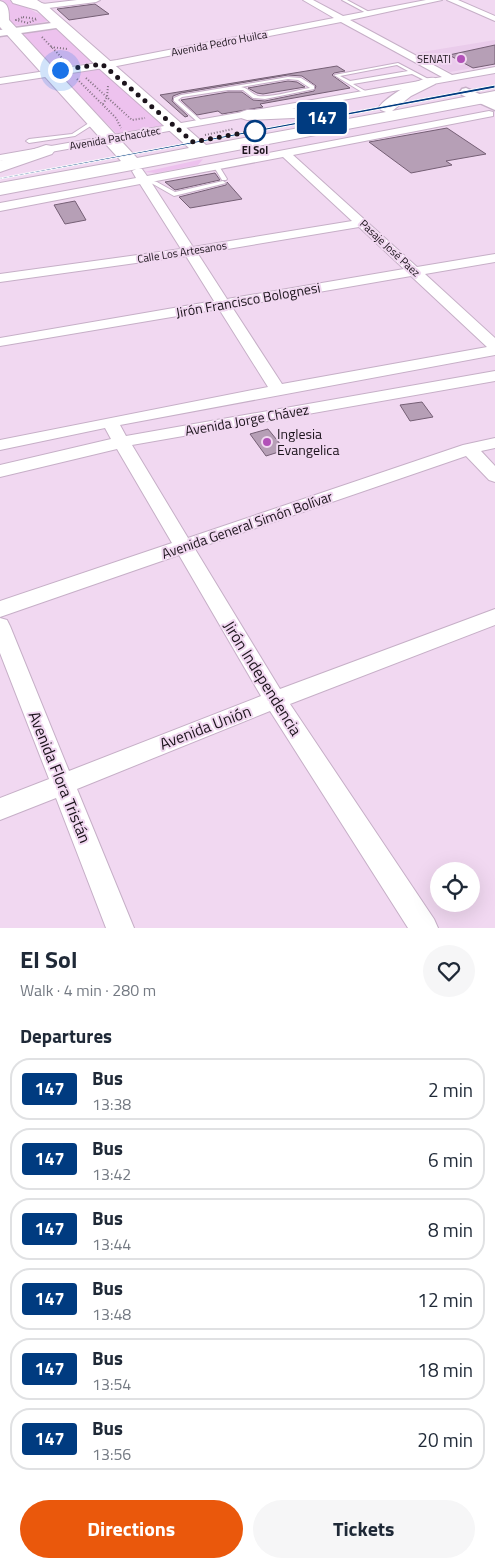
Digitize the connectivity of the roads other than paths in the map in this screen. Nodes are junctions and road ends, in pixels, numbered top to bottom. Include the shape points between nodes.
1 (18, 0) edge
2 (96, 0) edge
3 (307, 0) edge
4 (344, 0) edge
5 (438, 0) edge
6 (452, 0) edge
7 (36, 4) edge
8 (0, 5) edge
9 (369, 13) junction
10 (493, 18) edge
11 (342, 19) junction
12 (59, 25) junction
13 (4, 26) edge
14 (102, 64) junction
15 (41, 66) junction
16 (406, 68) junction
17 (495, 70) edge
18 (413, 72) junction
19 (451, 78) junction
20 (343, 79) junction
21 (0, 81) edge
22 (430, 81) junction
23 (349, 83) junction
24 (495, 86) edge
25 (226, 88) junction
26 (365, 93) junction
27 (487, 103) edge
28 (387, 106) junction
29 (366, 111) junction
30 (247, 115) junction
31 (95, 121) junction
32 (201, 123) junction
33 (176, 127) junction
34 (68, 132) dead end
35 (78, 133) junction
36 (117, 133) junction
37 (257, 140) junction
38 (29, 141) junction
39 (83, 143) junction
40 (42, 144) junction
41 (198, 147) junction
42 (284, 152) junction
43 (18, 155) junction
44 (0, 158) edge
45 (0, 167) edge
46 (134, 170) junction
47 (222, 175) junction
48 (0, 178) edge
49 (0, 189) edge
50 (0, 207) edge
51 (363, 223) junction
52 (188, 252) junction
53 (495, 258) edge
54 (415, 272) junction
55 (0, 278) edge
56 (222, 304) junction
57 (0, 342) edge
58 (495, 346) edge
59 (495, 350) edge
60 (495, 376) edge
61 (278, 390) junction
62 (110, 423) junction
63 (122, 442) junction
64 (495, 443) edge
65 (0, 445) edge
66 (468, 449) junction
67 (0, 471) edge
68 (495, 476) edge
69 (184, 546) junction
70 (0, 609) edge
71 (495, 616) edge
72 (0, 626) edge
73 (275, 700) junction
74 (62, 783) junction
75 (0, 808) edge
76 (120, 928) edge
77 (424, 928) edge

1 - 7 main road
2 - 7 street
3 - 11 street
4 - 9 lane
5 - 9 street, Avenida Pedro Huilca
6 - 10 street
7 - 12 main road
8 - 13 main road
9 - 11 street, Avenida Pedro Huilca
11 - 14 street, Avenida Pedro Huilca
11 - 19 street
12 - 13 street
12 - 14 main road
13 - 15 main road
14 - 15 street, Avenida Pedro Huilca via 73,71
14 - 33 main road
15 - 21 street, Avenida Pedro Huilca
15 - 31 main road
16 - 18 lane
16 - 20 lane
16 - 20 lane via 398,64 336,74
17 - 19 street, Avenida Pachacútec
18 - 22 lane
18 - 23 lane
19 - 22 street, Avenida Pachacútec
20 - 23 lane
22 - 26 street, Avenida Pachacútec
22 - 28 main road
23 - 26 lane
24 - 27 main road, Avenida Pachacútec
25 - 25 lane via 244,89 266,98 312,89 299,79 288,78
25 - 32 lane via 176,99
26 - 30 street, Avenida Pachacútec
27 - 28 main road, Avenida Pachacútec
27 - 37 main road, Avenida Pachacútec via 424,110
27 - 42 street, Avenida Pachacútec
28 - 29 main road, Avenida Pachacútec
29 - 30 main road
29 - 41 main road, Avenida Pachacútec
30 - 32 street, Avenida Pachacútec
31 - 35 lane
31 - 36 main road
32 - 33 street, Avenida Pachacútec
33 - 36 street, Avenida Pachacútec
33 - 41 main road
34 - 35 lane
35 - 38 lane
35 - 39 lane
36 - 39 street, Avenida Pachacútec
36 - 46 main road
37 - 41 main road, Avenida Pachacútec
37 - 47 main road via 228,154 223,160
38 - 40 lane
38 - 43 lane
39 - 40 street, Avenida Pachacútec
40 - 43 street, Avenida Pachacútec
40 - 45 main road
41 - 46 main road, Avenida Pachacútec
41 - 47 street
42 - 47 street, Avenida Pachacútec
42 - 51 street, Pasaje José Paez
43 - 44 street, Avenida Pachacútec
46 - 47 street, Avenida Pachacútec
46 - 47 lane via 174,194
46 - 48 main road, Avenida Pachacútec
46 - 49 main road, Avenida Pachacútec via 58,178
46 - 50 street, Avenida Pachacútec
46 - 52 street
51 - 52 street, Calle Los Artesanos
51 - 54 street, Pasaje José Paez
52 - 55 street, Calle Los Artesanos
52 - 56 street
53 - 54 street, Jirón Francisco Bolognesi
54 - 56 street, Jirón Francisco Bolognesi
54 - 58 street, Pasaje José Paez
56 - 57 street, Jirón Francisco Bolognesi
56 - 61 street
59 - 61 street, Avenida Jorge Chávez
60 - 63 street, Avenida Jorge Chávez
61 - 62 street, Avenida Jorge Chávez
62 - 63 street, Jirón Independencia
62 - 65 street, Avenida Jorge Chávez
63 - 67 street, Avenida Jorge Chávez
63 - 69 street, Jirón Independencia
64 - 66 street, Avenida General Simón Bolívar
66 - 68 street
66 - 69 street, Avenida General Simón Bolívar
69 - 70 street, Avenida General Simón Bolívar
69 - 73 street, Jirón Independencia
71 - 73 street, Avenida Unión
72 - 74 street, Avenida Flora Tristán
73 - 74 street, Avenida Unión
73 - 77 street, Jirón Independencia
74 - 75 street, Avenida Unión
74 - 76 street, Avenida Flora Tristán

